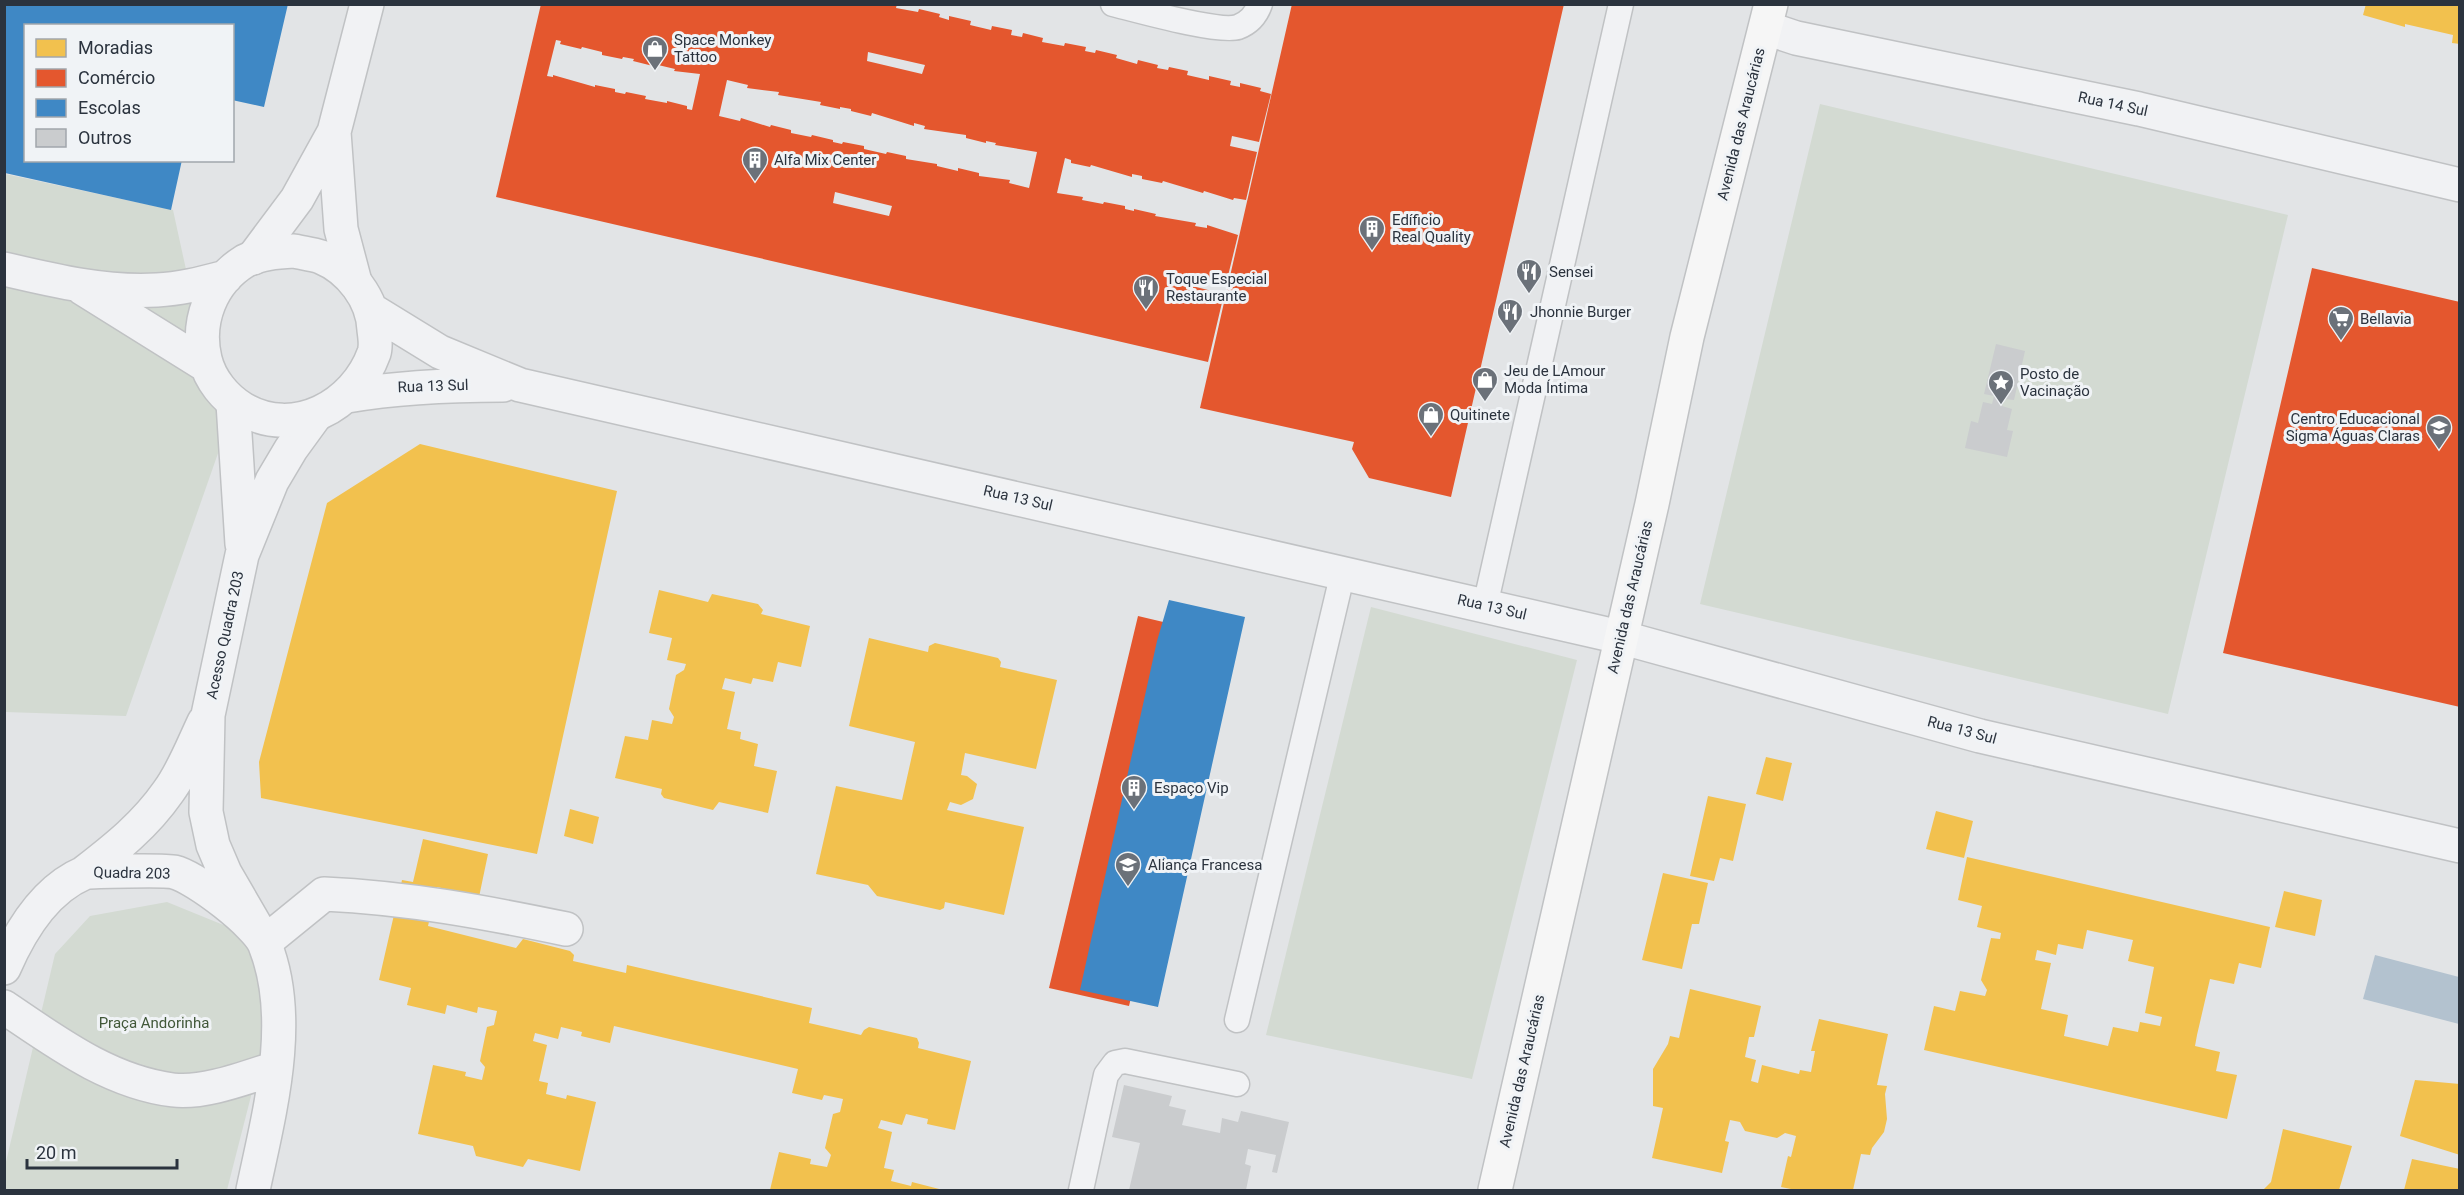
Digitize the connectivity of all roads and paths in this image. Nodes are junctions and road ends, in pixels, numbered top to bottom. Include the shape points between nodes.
1 (366, 4) edge
2 (1113, 4) edge
3 (1260, 4) edge
4 (1621, 4) edge
5 (1769, 16) edge
6 (334, 132) junction
7 (2460, 185) edge
8 (253, 258) junction
9 (4, 269) edge
10 (226, 277) junction
11 (80, 287) junction
12 (362, 295) junction
13 (207, 366) junction
14 (520, 385) junction
15 (346, 396) junction
16 (232, 403) junction
17 (315, 416) junction
18 (242, 555) junction
19 (1343, 572) junction
20 (1485, 606) junction
21 (1620, 637) junction
22 (208, 715) junction
23 (2460, 846) edge
24 (85, 872) junction
25 (566, 930) dead end
26 (265, 942) junction
27 (4, 968) edge
28 (4, 1007) edge
29 (1237, 1020) dead end
30 (276, 1068) junction
31 (1237, 1084) dead end
32 (254, 1190) edge
33 (1081, 1191) edge
34 (1495, 1191) edge

1 - 6 street
2 - 3 lane via 1206,26 1236,28 1250,21
4 - 20 lane
5 - 7 street, Rua 14 Sul via 1796,38 2139,109
5 - 21 main road, Avenida das Araucárias via 1687,337
6 - 8 street via 297,199
6 - 12 street via 341,229
8 - 10 street
8 - 12 street via 294,251 321,257
9 - 11 street
10 - 11 street via 156,291
10 - 13 street via 211,298 202,321
11 - 13 street
12 - 14 street, Rua 13 Sul via 440,352
12 - 15 street via 374,321 375,351
13 - 16 street
14 - 15 street, Rua 13 Sul via 434,385
14 - 19 street, Rua 13 Sul
15 - 17 street
16 - 17 street via 274,421
16 - 18 street, Acesso Quadra 203
17 - 18 street, Acesso Quadra 203 via 272,481
18 - 22 street, Acesso Quadra 203
19 - 20 street, Rua 13 Sul
19 - 29 lane
20 - 21 street, Rua 13 Sul
21 - 23 street, Rua 13 Sul via 1980,736
21 - 34 main road, Avenida das Araucárias
22 - 24 street, Acesso Quadra 203 via 170,790 129,837
22 - 26 street, Acesso Quadra 203 via 206,812 213,845
24 - 26 street, Quadra 203 via 174,872 234,910
24 - 27 street, Quadra 203 via 53,893 27,922
25 - 26 street via 471,909 324,894
26 - 30 street via 278,995
28 - 30 street via 71,1053 126,1078 174,1090 217,1086
30 - 32 street
31 - 33 lane via 1125,1061 1114,1063 1106,1075

